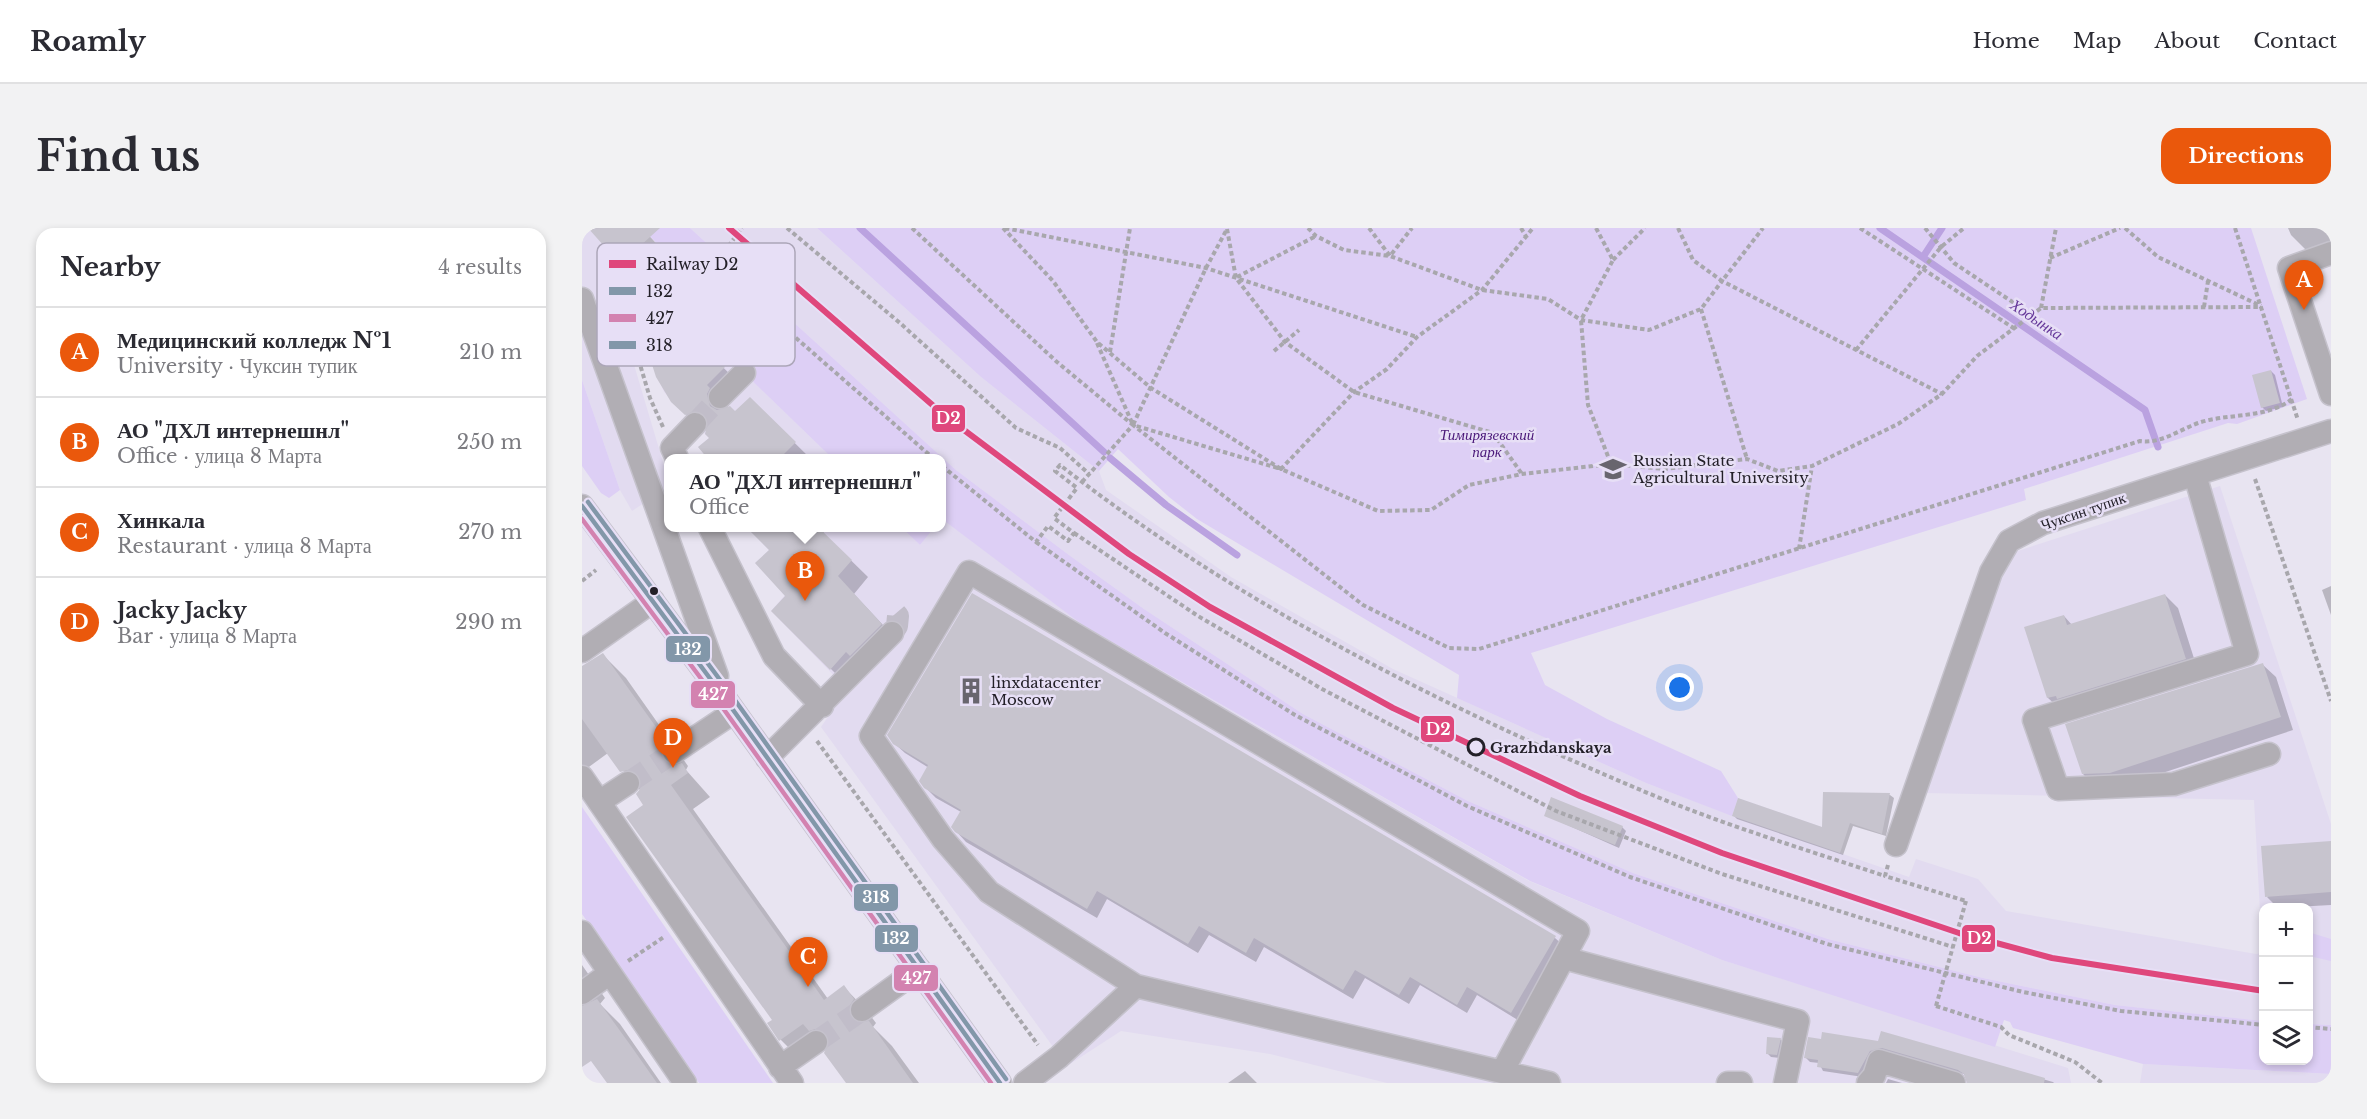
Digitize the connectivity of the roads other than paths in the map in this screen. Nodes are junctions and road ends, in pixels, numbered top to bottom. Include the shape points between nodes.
1 (2331, 253) edge
2 (582, 299) edge
3 (597, 340) edge
4 (606, 366) edge
5 (744, 373) dead end
6 (2331, 394) edge
7 (720, 398) tunnel mouth
8 (695, 424) tunnel mouth
9 (2331, 431) edge
10 (675, 453) edge
11 (2196, 475) junction
12 (582, 506) edge
13 (664, 524) edge
14 (667, 532) edge
15 (712, 532) edge
16 (653, 601) junction
17 (892, 633) tunnel mouth
18 (582, 651) edge
19 (730, 706) junction
20 (822, 706) junction
21 (674, 752) tunnel mouth
22 (2269, 754) dead end
23 (767, 758) junction
24 (582, 777) edge
25 (628, 783) tunnel mouth
26 (599, 802) junction
27 (1896, 845) dead end
28 (582, 932) edge
29 (1564, 958) junction
30 (919, 969) junction
31 (610, 973) junction
32 (1136, 986) junction
33 (582, 993) edge
34 (862, 1010) tunnel mouth
35 (816, 1042) tunnel mouth
36 (1502, 1072) junction
37 (786, 1075) edge
38 (685, 1083) edge
39 (1000, 1083) edge
40 (1025, 1083) edge
41 (1549, 1083) edge
42 (1728, 1083) edge
43 (1742, 1083) edge
44 (1785, 1083) edge
45 (1868, 1083) edge
46 (1954, 1083) edge

1 - 6 street via 2289,268
2 - 3 street
4 - 13 street
5 - 7 street
8 - 10 street
9 - 11 street, Чуксин тупик
11 - 22 street via 2247,654 2034,720 2058,789 2174,784
11 - 27 street, Чуксин тупик via 2043,523 2009,541 1991,572
12 - 16 street
14 - 19 street
15 - 20 street via 774,656
16 - 18 street
16 - 19 street
17 - 20 street
19 - 21 street
19 - 23 street
20 - 23 street
23 - 30 street
24 - 26 street
25 - 26 street
26 - 37 street
28 - 31 street
29 - 32 street via 1578,931 969,572 871,736 943,839 989,892
29 - 36 street
29 - 44 street via 1798,1021
30 - 34 street
30 - 39 street
31 - 33 street
31 - 38 street
32 - 36 street
32 - 40 street
35 - 37 street
36 - 41 street
42 - 43 street
45 - 46 street via 1879,1061

